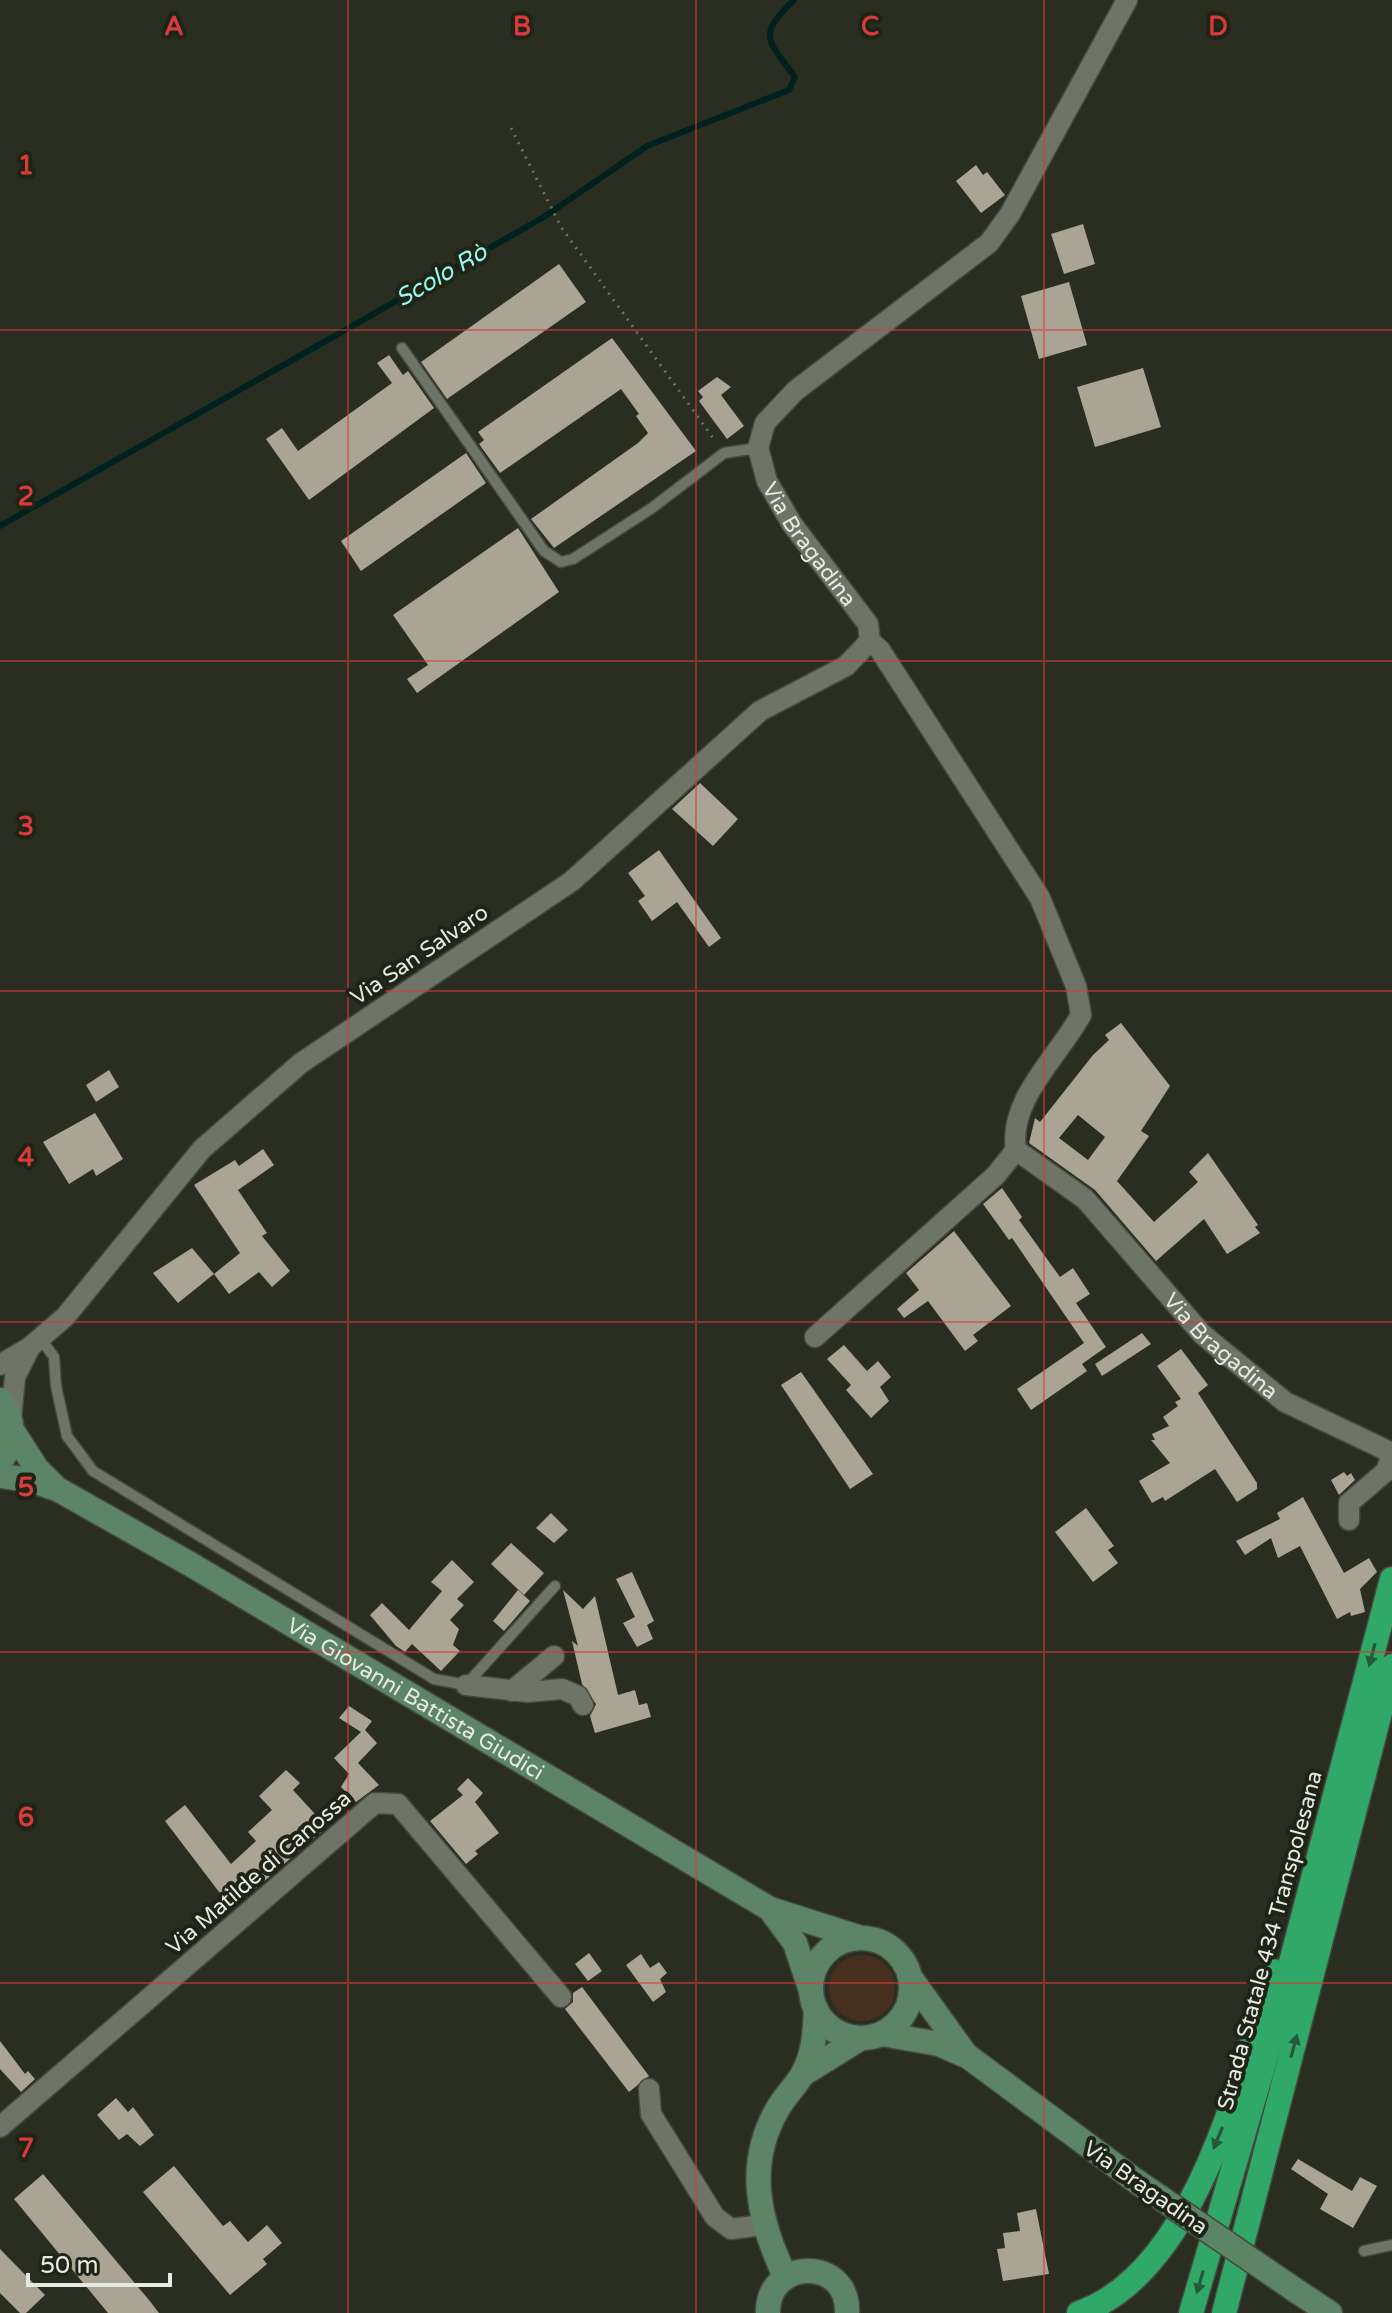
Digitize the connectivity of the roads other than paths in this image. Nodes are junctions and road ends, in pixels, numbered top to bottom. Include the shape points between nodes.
1 (1127, 0) edge
2 (402, 348) dead end
3 (758, 448) junction
4 (870, 641) junction
5 (1016, 1150) junction
6 (815, 1337) dead end
7 (35, 1342) junction
8 (0, 1365) edge
9 (8, 1417) edge
10 (0, 1461) edge
11 (0, 1476) edge
12 (59, 1490) junction
13 (1349, 1520) dead end
14 (1392, 1579) edge
15 (555, 1586) dead end
16 (554, 1656) dead end
17 (1392, 1666) edge
18 (466, 1685) junction
19 (512, 1691) junction
20 (583, 1705) dead end
21 (1392, 1728) edge
22 (1319, 1854) junction
23 (770, 1909) junction
24 (1325, 1927) junction
25 (858, 1937) junction
26 (912, 1980) junction
27 (561, 1997) dead end
28 (813, 2000) junction
29 (872, 2036) junction
30 (966, 2055) junction
31 (803, 2074) junction
32 (649, 2089) dead end
33 (0, 2127) edge
34 (763, 2225) junction
35 (1392, 2245) edge
36 (1364, 2251) dead end
37 (785, 2276) junction
38 (768, 2313) edge
39 (847, 2313) edge
40 (1079, 2313) edge
41 (1191, 2313) edge
42 (1224, 2313) edge
43 (1330, 2313) edge

1 - 3 street via 989,243 795,391 765,423
2 - 3 lane via 544,551 561,562 652,508 724,453
3 - 4 street, Via Bragadina via 767,481 792,524 868,624
4 - 5 street, Via Bragadina via 1040,898 1076,986 1081,1015 1031,1090 1013,1131
4 - 7 street, Via San Salvaro via 846,666 760,711 572,881 301,1063 202,1149 65,1317
5 - 6 street via 996,1175
5 - 13 street, Via Bragadina via 1085,1199 1202,1334 1285,1402 1386,1450 1391,1460 1385,1472 1349,1503
7 - 8 street, Via San Salvaro
7 - 9 street, Via San Salvaro via 15,1377
7 - 18 lane via 54,1357 67,1436 93,1471 434,1679
9 - 10 main road via 10,1444
9 - 12 main road, Via Giovanni Battista Giudici via 37,1469
11 - 12 main road, Via Giovanni Battista Giudici
12 - 23 main road, Via Giovanni Battista Giudici
14 -> 22 highway, Strada Statale 434 Transpolesana
15 - 18 lane
16 - 19 street
17 - 24 highway
18 - 19 street
19 - 20 street via 562,1689 578,1696
21 - 24 highway via 1361,1846
22 -> 40 highway via 1282,1942 1220,2134 1191,2197 1141,2274 1111,2298
22 -> 41 highway, Strada Statale 434 Transpolesana
23 - 25 main road, Via Giovanni Battista Giudici
23 - 28 main road, Via Giovanni Battista Giudici via 795,1943
42 -> 24 highway
25 - 26 main road via 893,1948
25 - 28 main road via 842,1941 818,1961
26 - 29 main road via 906,2012
26 - 30 main road, Via Bragadina
27 - 33 street, Via Matilde di Canossa via 398,1804 375,1803
28 - 29 main road via 834,2030
28 - 31 main road via 811,2054
29 - 30 main road, Via Bragadina via 939,2044
29 - 31 main road
30 - 43 main road, Via Bragadina, bridge via 1136,2181
31 - 34 main road via 763,2138 757,2168
32 - 34 street via 651,2114 715,2217 731,2229
34 - 37 main road
35 - 36 lane
37 - 38 main road via 771,2291
37 - 39 main road via 805,2269 825,2273 841,2287

